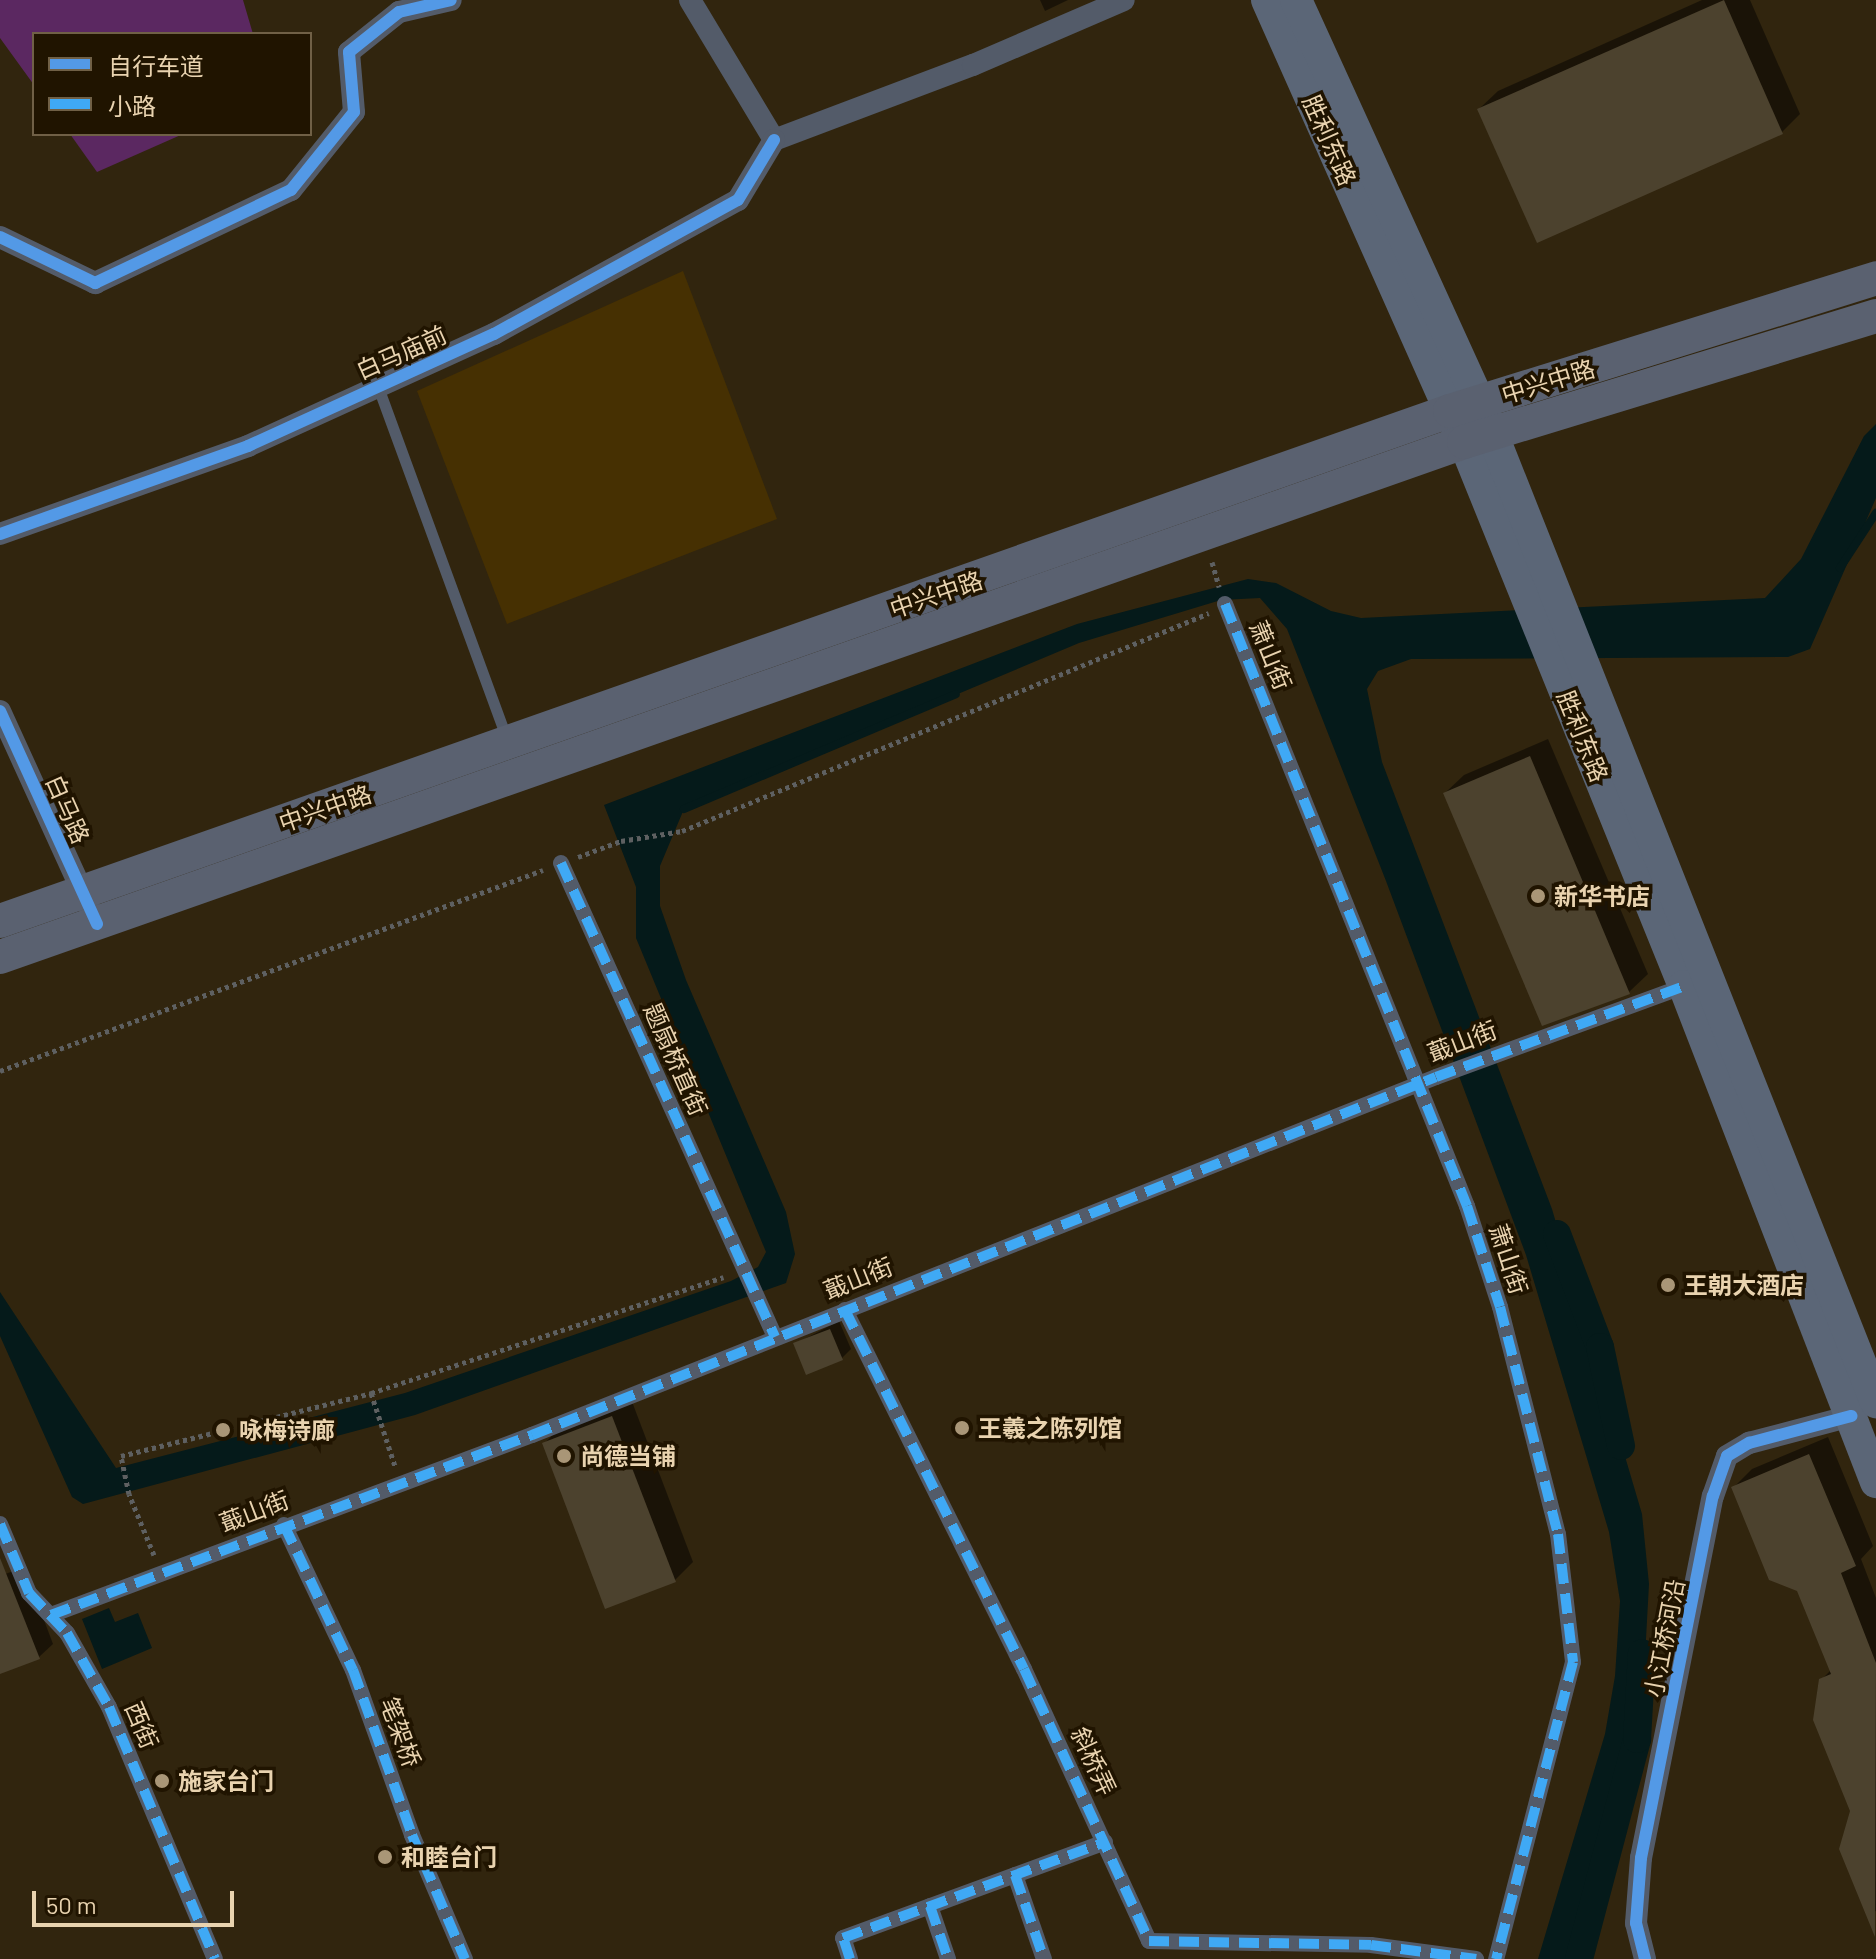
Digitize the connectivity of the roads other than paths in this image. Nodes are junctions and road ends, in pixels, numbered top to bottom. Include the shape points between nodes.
1 (451, 0) edge
2 (690, 0) edge
3 (1124, 0) edge
4 (1267, 0) edge
5 (1296, 0) edge
6 (774, 140) junction
7 (0, 237) edge
8 (1876, 278) edge
9 (1876, 316) edge
10 (378, 387) junction
11 (1471, 422) junction
12 (0, 534) edge
13 (1225, 605) road end
14 (1572, 676) junction
15 (0, 711) edge
16 (509, 743) junction
17 (561, 863) road end
18 (82, 893) junction
19 (0, 921) edge
20 (97, 924) junction
21 (0, 957) edge
22 (1684, 986) junction
23 (1419, 1083) junction
24 (845, 1310) junction
25 (775, 1337) junction
26 (1863, 1409) edge
27 (1876, 1482) edge
28 (0, 1524) edge
29 (284, 1525) junction
30 (51, 1615) junction
31 (1105, 1842) junction
32 (1015, 1875) junction
33 (930, 1906) junction
34 (215, 1959) edge
35 (465, 1959) edge
36 (850, 1959) edge
37 (948, 1959) edge
38 (1044, 1959) edge
39 (1476, 1959) edge
40 (1496, 1959) edge
41 (1645, 1959) edge

1 - 7 street via 399,12 349,52 354,112 291,190 95,283
2 - 6 street
3 - 6 street via 973,65
4 - 11 main road, 胜利东路
5 - 11 main road, 胜利东路
6 - 10 street, 白马庙前 via 738,200 494,334
8 - 11 main road, 中兴中路
9 - 11 main road, 中兴中路
10 - 12 street, 白马庙前 via 248,446
10 - 16 lane
11 - 14 main road, 胜利东路
11 - 16 main road, 中兴中路
11 - 20 main road, 中兴中路
13 - 23 street, 萧山街
14 - 22 main road, 胜利东路
14 - 26 main road, 胜利东路
15 - 18 street, 白马路
16 - 18 main road, 中兴中路
17 - 25 street, 题扇桥直街
18 - 19 main road, 中兴中路
18 - 20 street, 白马路
20 - 21 main road, 中兴中路
22 - 23 street, 蕺山街
22 - 26 main road, 胜利东路
23 - 24 street, 蕺山街
23 - 40 street, 萧山街 via 1491,1278 1530,1420 1558,1534 1573,1662
24 - 25 street, 蕺山街
24 - 31 street, 斜桥弄
25 - 29 street, 蕺山街
26 - 27 main road, 胜利东路
26 - 41 street, 小江桥河沿 via 1749,1443 1727,1456 1713,1496 1641,1858 1636,1923
28 - 30 street, 西街 via 29,1593
29 - 30 street, 蕺山街
29 - 35 street, 笔架桥 via 353,1670 412,1835
30 - 34 street, 西街 via 109,1707
31 - 32 street
31 - 39 street, 斜桥弄 via 1149,1941 1371,1945
32 - 33 street
32 - 38 street
33 - 36 street via 843,1938
33 - 37 street

